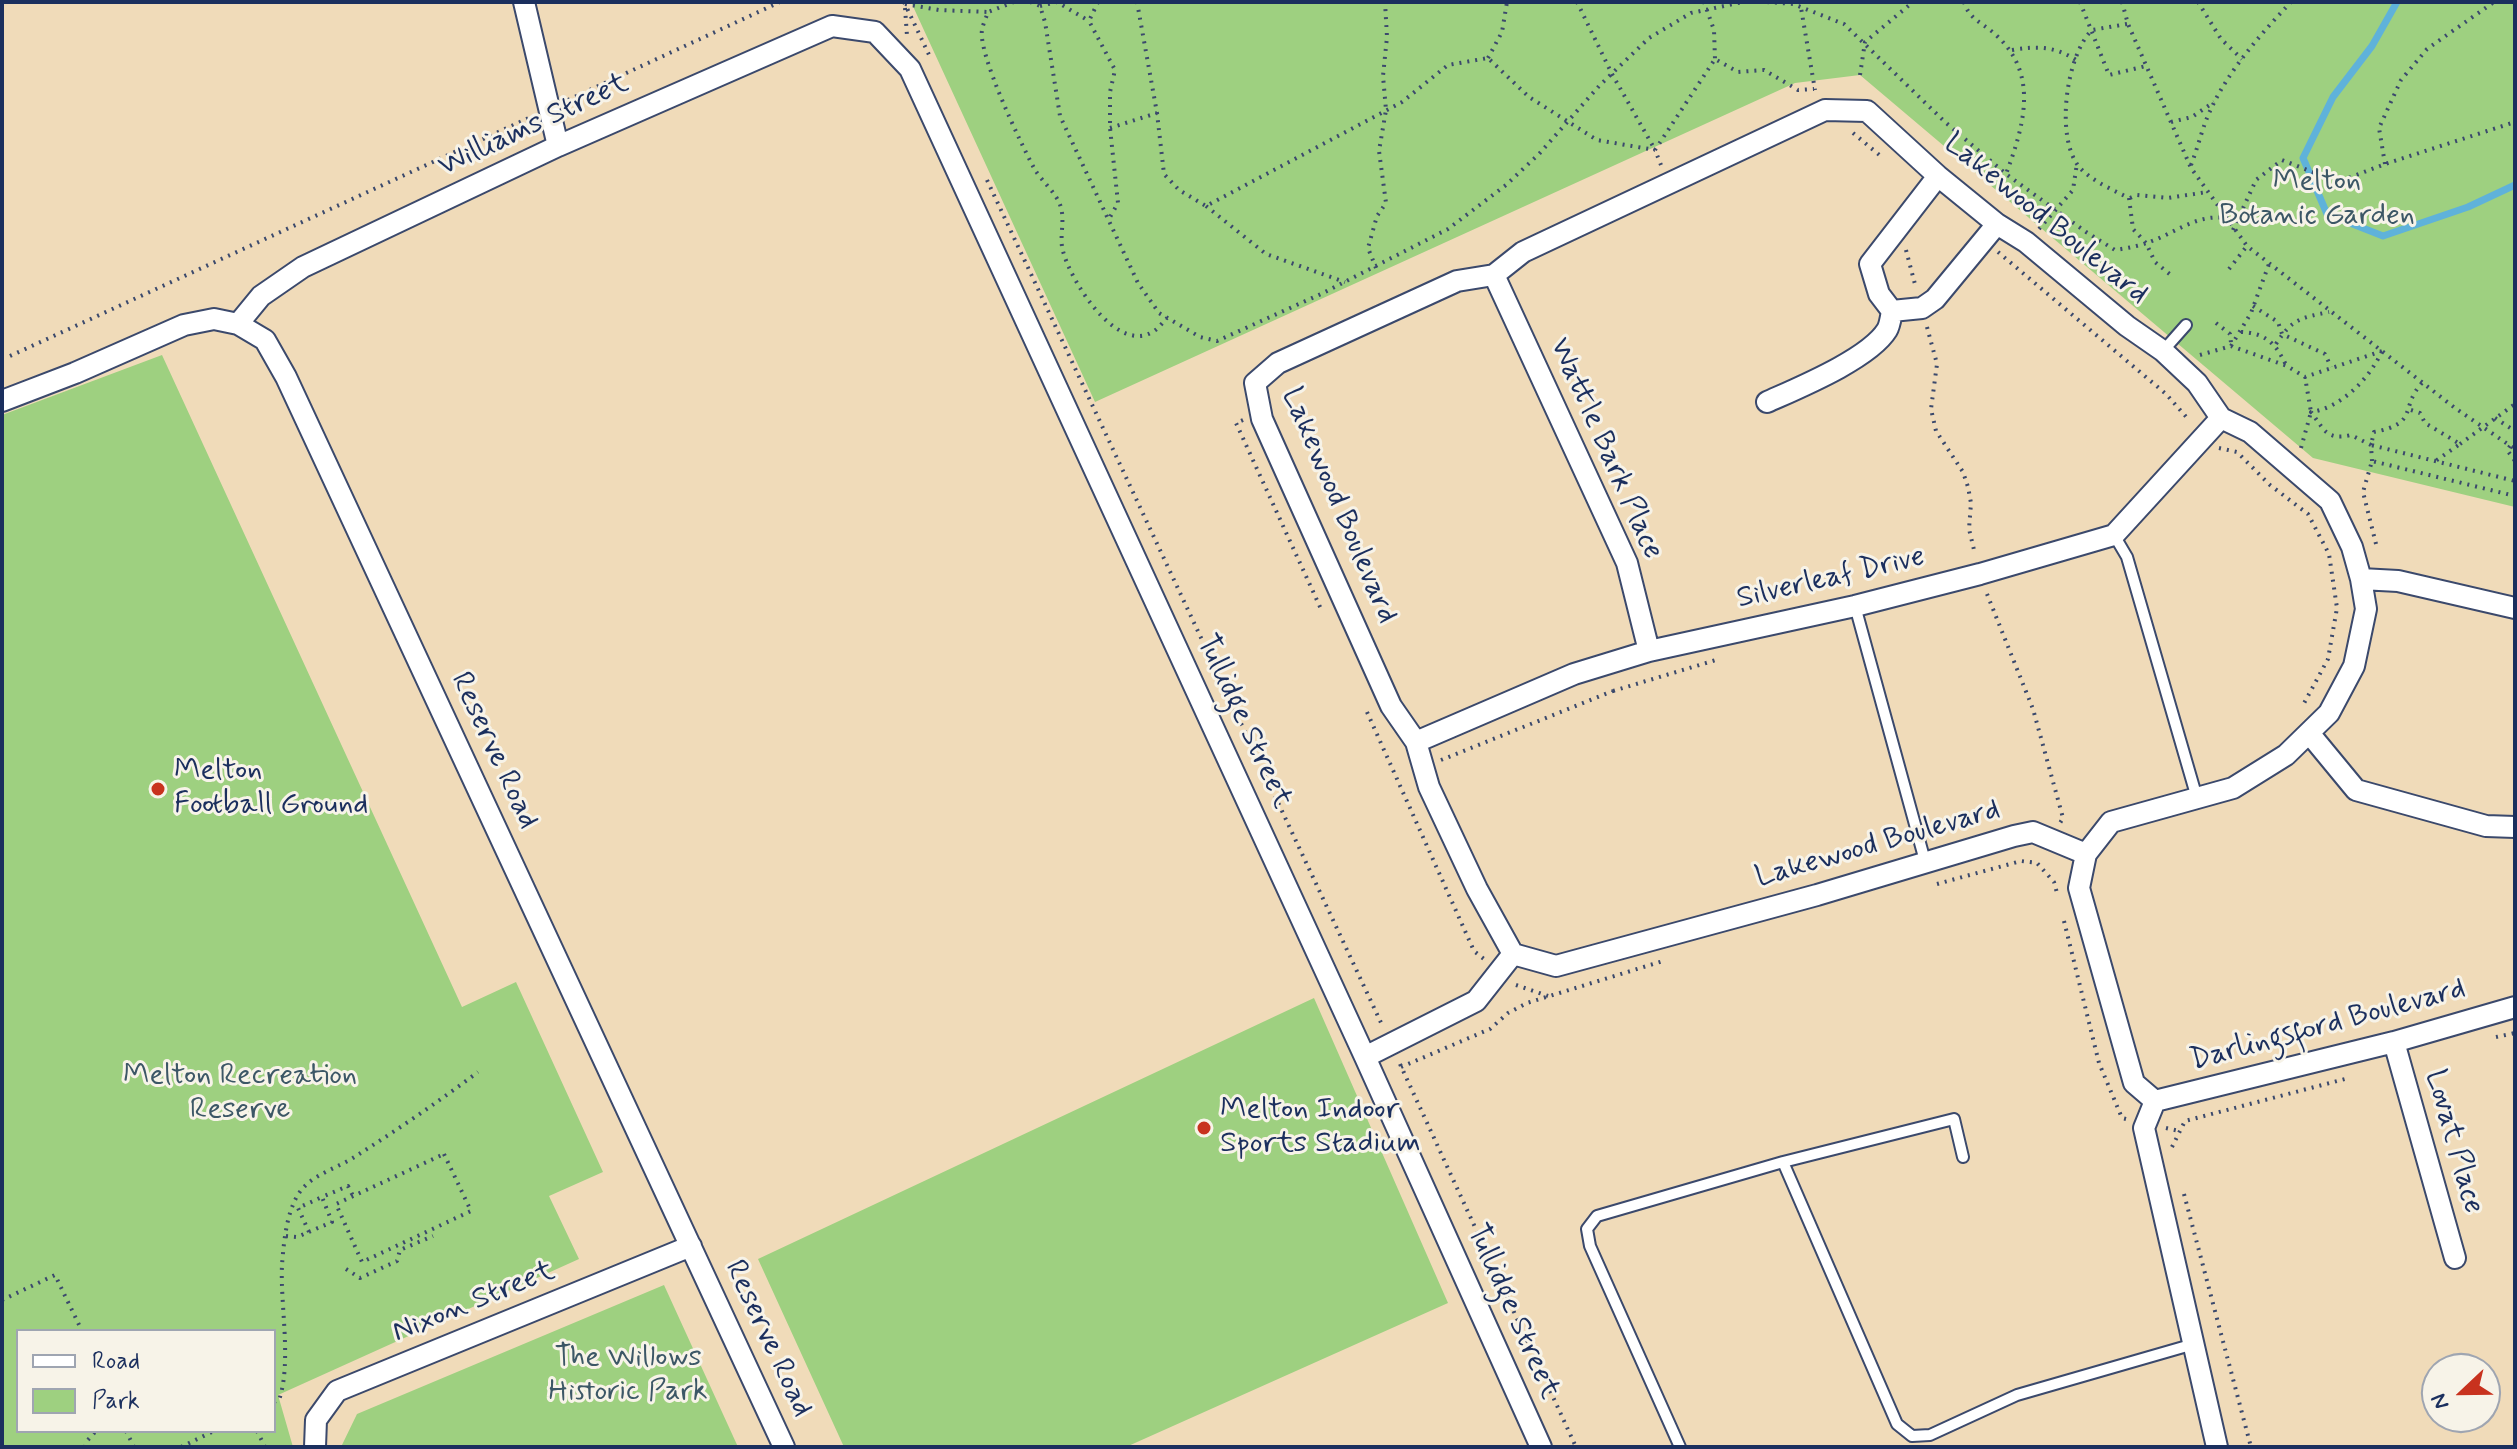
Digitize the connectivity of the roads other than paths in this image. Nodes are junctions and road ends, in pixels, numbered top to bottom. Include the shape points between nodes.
1 (524, 2) edge
2 (875, 32) joint
3 (558, 146) junction
4 (1938, 176) junction
5 (1997, 224) junction
6 (1494, 275) junction
7 (1892, 311) junction
8 (238, 324) junction
9 (2186, 325) dead end
10 (2163, 351) junction
11 (2, 401) edge
12 (1767, 402) dead end
13 (2221, 418) junction
14 (2114, 535) junction
15 (2361, 579) junction
16 (1855, 606) junction
17 (2515, 608) edge
18 (1649, 651) junction
19 (2309, 733) junction
20 (1416, 742) junction
21 (2197, 798) junction
22 (2515, 827) edge
23 (2086, 854) junction
24 (1925, 861) junction
25 (1513, 954) junction
26 (2515, 1007) edge
27 (2394, 1042) junction
28 (1365, 1057) junction
29 (2155, 1101) junction
30 (1963, 1157) dead end
31 (1783, 1162) junction
32 (691, 1246) junction
33 (2455, 1258) dead end
34 (2194, 1344) junction
35 (315, 1447) edge
36 (784, 1447) edge
37 (1541, 1447) edge
38 (1680, 1447) edge
39 (2217, 1447) edge

1 - 3 street
2 - 3 street, Williams Street via 832,26
2 - 28 street, Tullidge Street via 910,69
3 - 8 street, Williams Street via 303,267 261,296
4 - 5 street, Lakewood Boulevard
4 - 6 street, Lakewood Boulevard via 1867,111 1825,110 1523,252
4 - 7 street via 1870,264 1879,294
5 - 7 street via 1935,299 1922,308
5 - 10 street, Lakewood Boulevard
6 - 18 street, Wattle Bark Place via 1627,563
6 - 20 street, Lakewood Boulevard via 1457,281 1278,363 1255,383 1261,413 1391,706
7 - 12 street via 1887,330 1866,349
8 - 11 street via 214,319 184,325
8 - 32 street, Reserve Road via 265,340 286,377
9 - 10 lane
10 - 13 street, Lakewood Boulevard via 2197,383
13 - 14 street
13 - 15 street, Lakewood Boulevard via 2250,432 2330,501
14 - 16 street, Silverleaf Drive
14 - 21 lane via 2127,557
15 - 17 street
15 - 19 street, Lakewood Boulevard via 2366,609 2354,666 2329,713
16 - 18 street, Silverleaf Drive
16 - 24 lane
18 - 20 street, Silverleaf Drive via 1574,674
19 - 21 street, Lakewood Boulevard via 2286,755 2233,788
19 - 22 street via 2356,790 2486,826
20 - 25 street, Lakewood Boulevard via 1429,787
21 - 23 street, Lakewood Boulevard via 2111,822
23 - 24 street, Lakewood Boulevard via 2033,832
23 - 29 street via 2079,888 2134,1083
24 - 25 street, Lakewood Boulevard via 1556,966
25 - 28 street via 1476,1001
26 - 27 street, Darlingsford Boulevard
27 - 29 street, Darlingsford Boulevard
27 - 33 street, Lovat Place
28 - 37 street, Tullidge Street
29 - 34 street via 2144,1128
30 - 31 lane via 1954,1119
31 - 34 lane via 1897,1424 1912,1436 1930,1435 2017,1395
31 - 38 lane via 1597,1216 1587,1229
32 - 35 street, Nixon Street via 337,1391 316,1420
32 - 36 street, Reserve Road
34 - 39 street

